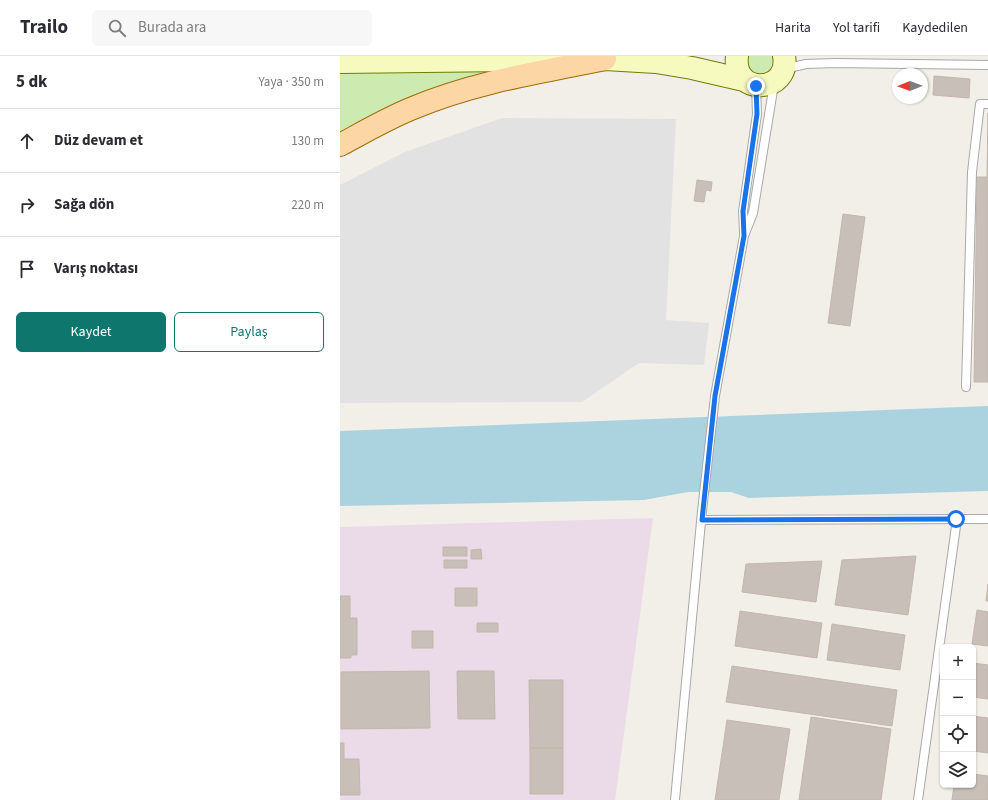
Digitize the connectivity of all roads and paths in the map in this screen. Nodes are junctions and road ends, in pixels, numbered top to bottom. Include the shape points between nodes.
1 (737, 56) edge
2 (605, 59) junction
3 (340, 62) edge
4 (988, 65) edge
5 (768, 74) edge
6 (988, 104) edge
7 (340, 145) edge
8 (744, 236) junction
9 (966, 387) dead end
10 (702, 516) junction
11 (956, 519) junction
12 (988, 519) edge
13 (675, 800) edge
14 (918, 800) edge

1 - 5 street via 736,65 739,73
2 - 3 street
2 - 5 street
2 - 7 main road via 493,81 452,94 413,108
4 - 5 lane via 806,64
5 - 8 lane via 753,213
5 - 8 lane via 757,114 743,211
6 - 9 lane via 980,104 972,172
8 - 10 lane via 715,396
10 - 11 lane
10 - 13 lane
11 - 12 lane
11 - 14 lane

